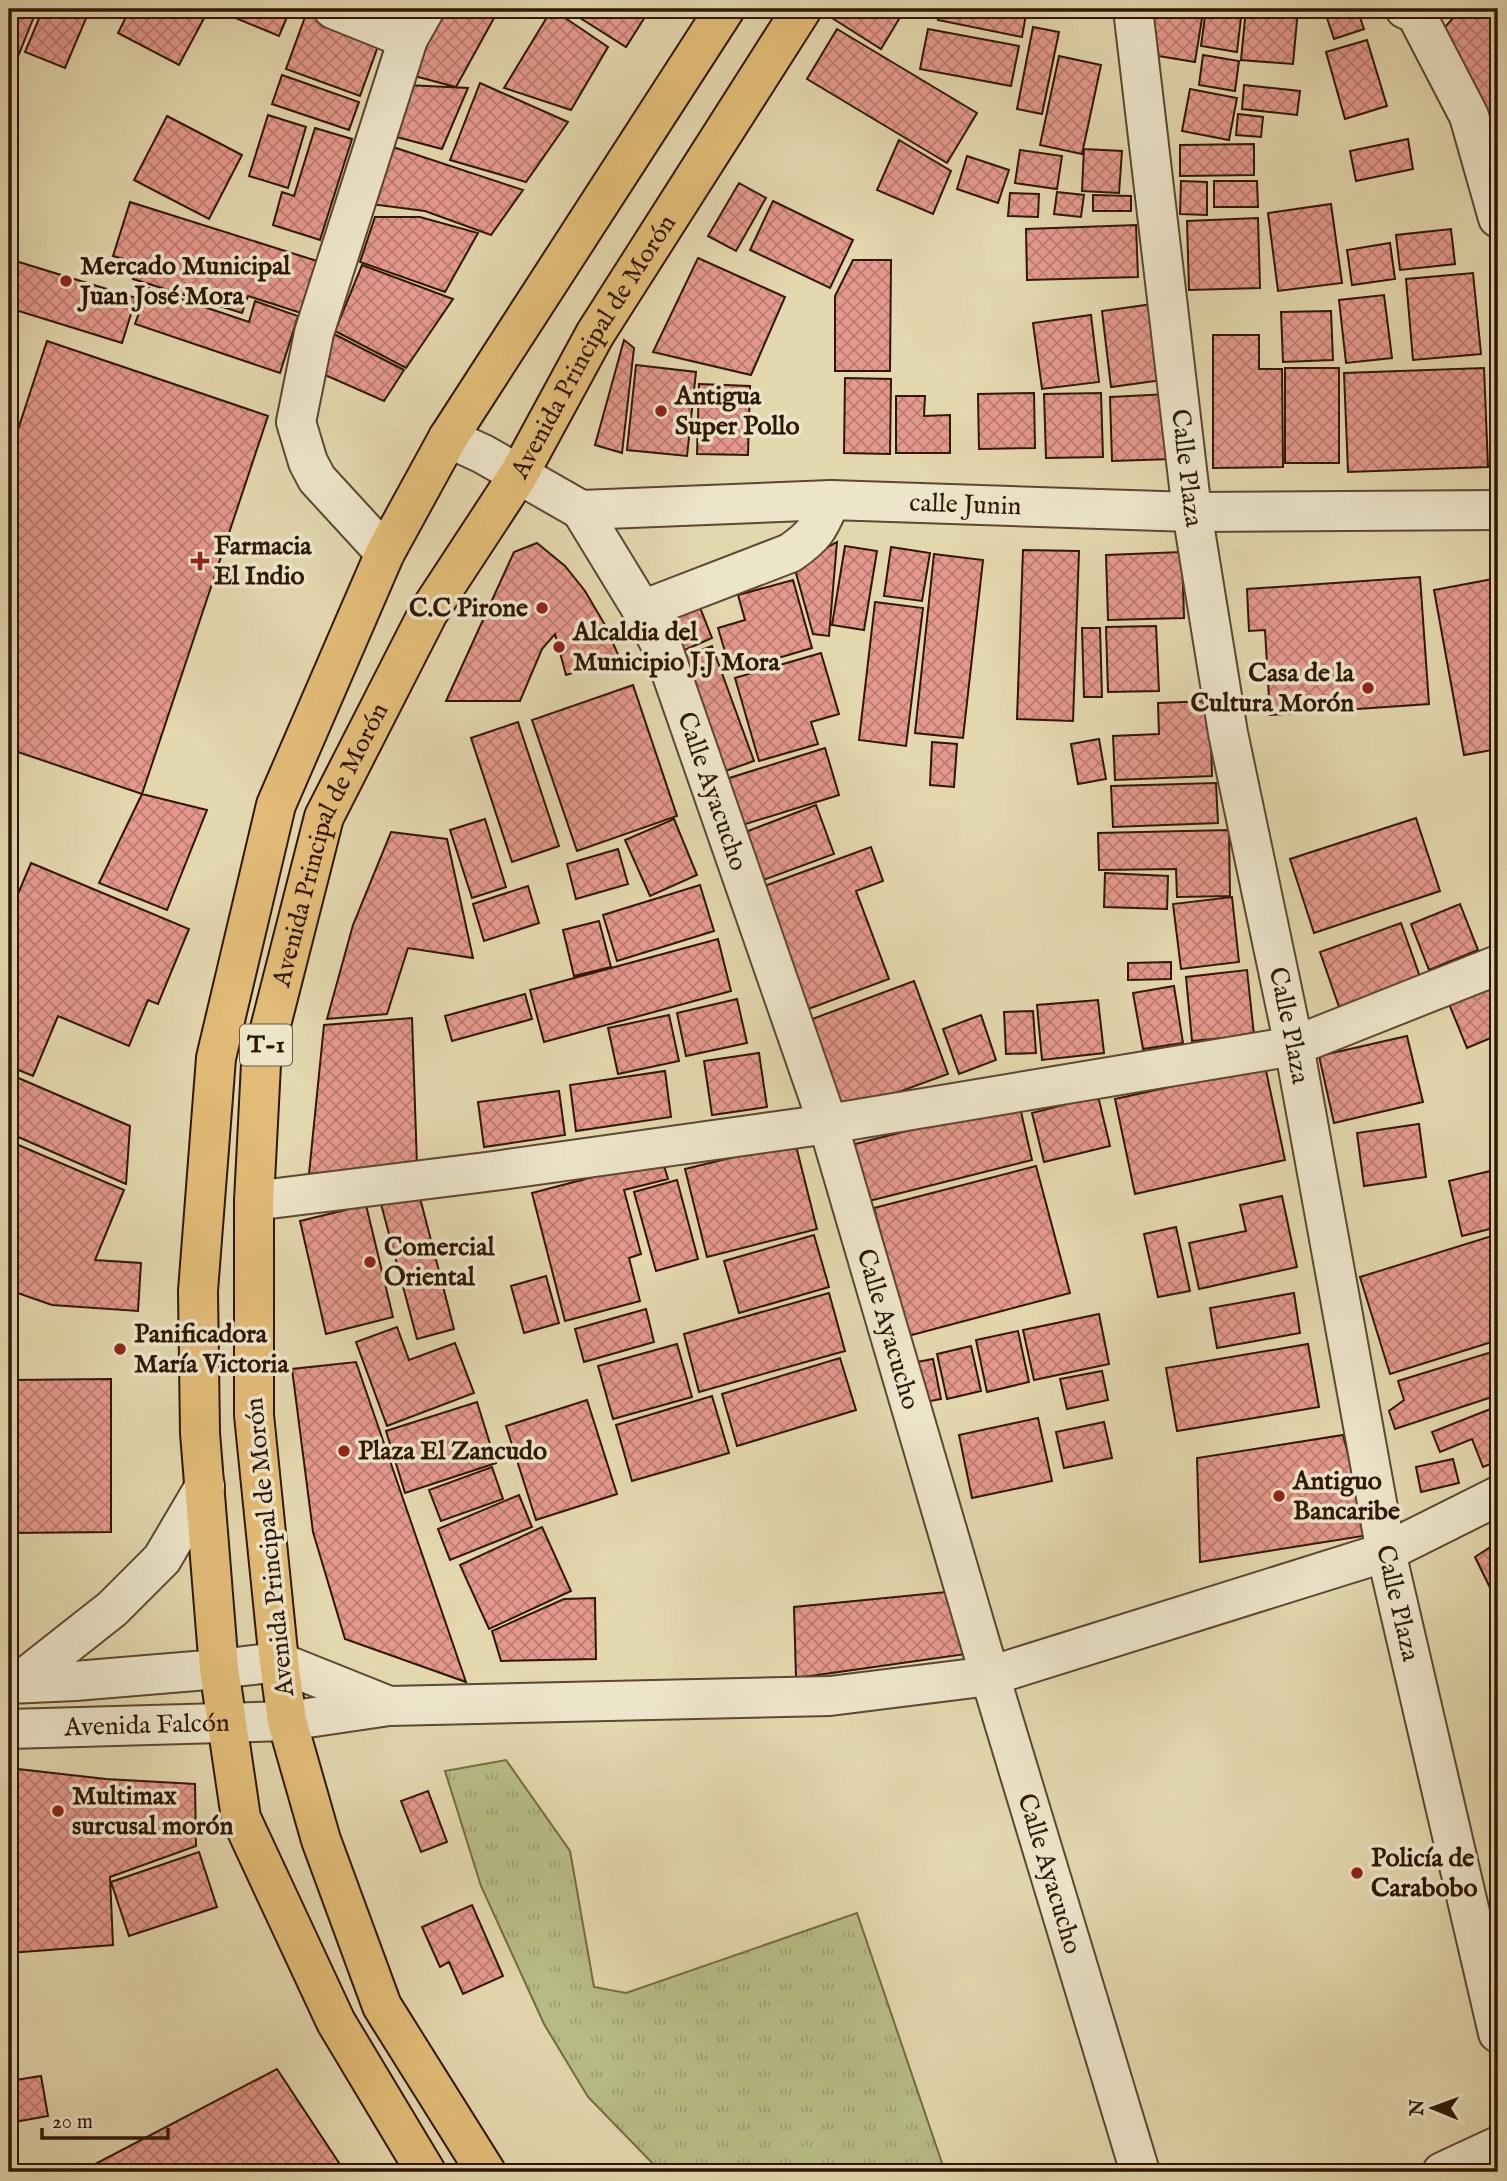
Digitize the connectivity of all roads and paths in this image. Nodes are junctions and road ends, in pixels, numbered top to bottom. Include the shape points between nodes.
1 (333, 9) edge
2 (725, 9) edge
3 (802, 9) edge
4 (1133, 9) edge
5 (1414, 10) edge
6 (417, 24) edge
7 (1498, 218) edge
8 (448, 438) junction
9 (519, 474) junction
10 (831, 500) junction
11 (581, 510) junction
12 (1498, 510) edge
13 (1192, 512) junction
14 (385, 553) junction
15 (642, 610) junction
16 (1498, 965) edge
17 (1294, 1046) junction
18 (828, 1124) junction
19 (254, 1201) junction
20 (205, 1486) junction
21 (1498, 1496) edge
22 (1386, 1552) junction
23 (279, 1662) junction
24 (219, 1669) junction
25 (990, 1676) junction
26 (14, 1684) edge
27 (389, 1706) junction
28 (287, 1721) junction
29 (226, 1723) junction
30 (9, 1729) edge
31 (1498, 2033) edge
32 (1498, 2146) edge
33 (426, 2172) edge
34 (486, 2172) edge
35 (1140, 2172) edge
36 (1442, 2172) edge

1 - 6 street
2 - 8 main road, Avenida Principal de Morón / T-1
3 - 9 main road, Avenida Principal de Morón / T-1 via 595,334
4 - 13 street, Calle Plaza
5 - 7 street via 1469,116
6 - 14 street via 314,333 296,422 317,479
8 - 9 street
8 - 14 main road, Avenida Principal de Morón / T-1
9 - 11 street
9 - 19 main road, Avenida Principal de Morón / T-1 via 429,613 324,817 261,1064
10 - 11 street, calle Junin
10 - 13 street, calle Junin
10 - 15 street via 811,538 790,553
11 - 15 street, Calle Ayacucho
12 - 13 street, calle Junin
13 - 17 street, Calle Plaza via 1228,733
14 - 20 main road, Avenida Principal de Morón / T-1 via 276,805 216,1058 198,1292
15 - 18 street, Calle Ayacucho via 663,649
16 - 17 street
17 - 18 street
17 - 22 street, Calle Plaza
18 - 19 street
18 - 25 street, Calle Ayacucho
19 - 23 main road, Avenida Principal de Morón / T-1 via 254,1415
20 - 24 main road, Avenida Principal de Morón / T-1
20 - 26 street via 162,1559 112,1609
21 - 22 street, Avenida Falcón
22 - 25 street, Avenida Falcón
22 - 31 street, Calle Plaza
23 - 24 street, Avenida Falcón
23 - 27 street
23 - 28 main road, Avenida Principal de Morón / T-1
24 - 26 street, Avenida Falcón
24 - 29 main road, Avenida Principal de Morón / T-1
25 - 27 street, Avenida Falcón via 830,1696
25 - 35 street, Calle Ayacucho
27 - 28 street, Avenida Falcón
28 - 29 street, Avenida Falcón
28 - 34 main road, Avenida Principal de Morón / T-1 via 321,1840 382,2006
29 - 30 street, Avenida Falcón
29 - 33 main road, Avenida Principal de Morón / T-1 via 241,1818 337,2022
32 - 36 street

